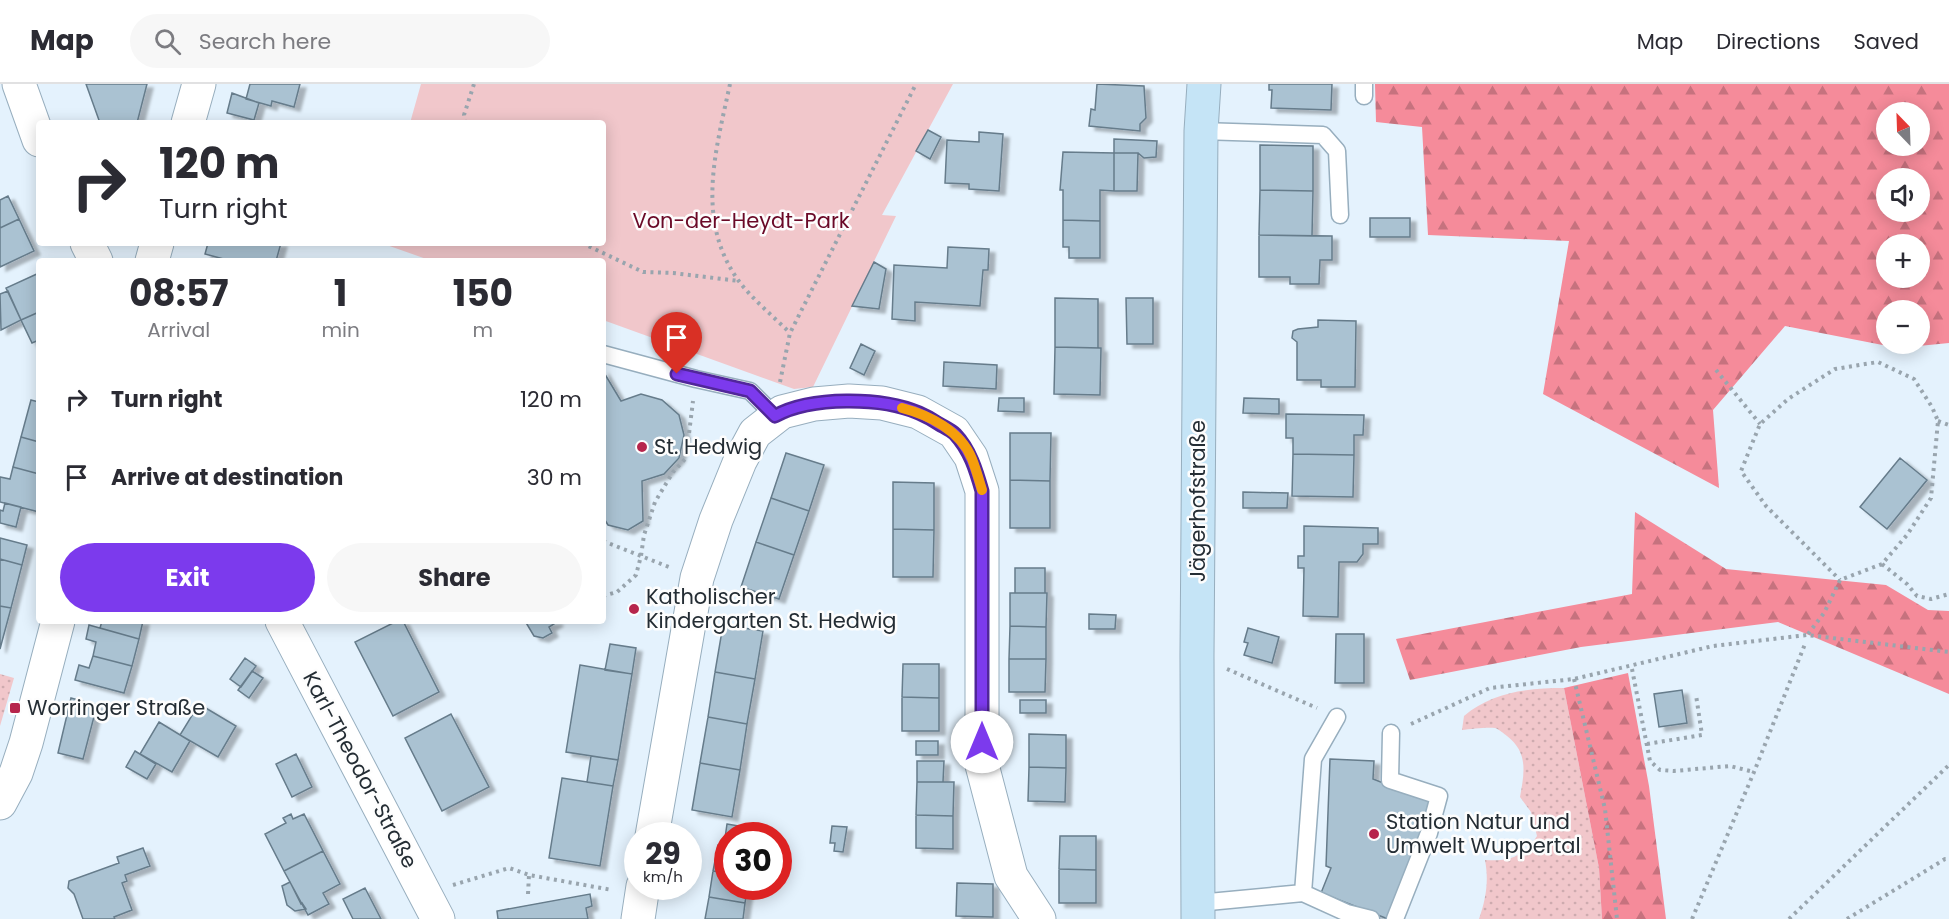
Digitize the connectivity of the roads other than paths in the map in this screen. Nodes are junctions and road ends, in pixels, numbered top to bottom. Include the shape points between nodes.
1 (19, 84) edge
2 (199, 84) edge
3 (1204, 84) edge
4 (190, 120) edge
5 (1201, 131) junction
6 (36, 132) edge
7 (1340, 215) dead end
8 (606, 355) edge
9 (779, 414) junction
10 (57, 624) edge
11 (284, 624) edge
12 (1337, 717) road end
13 (1392, 733) road end
14 (0, 803) edge
15 (654, 822) edge
16 (1303, 893) junction
17 (432, 907) edge
18 (1198, 911) edge
19 (1039, 919) edge
20 (1371, 919) edge
21 (1395, 919) edge

1 - 6 street
2 - 4 street
3 - 5 main road, Jägerhofstraße
5 - 7 lane via 1323,135 1337,151
5 - 18 main road, Jägerhofstraße
8 - 9 lane via 750,391
9 - 15 street via 755,434 740,460 698,578
9 - 19 street via 826,403 882,403 918,412 954,432 971,457 982,491 982,765 1011,876
10 - 14 street via 26,743
11 - 17 street, Karl-Theodor-Straße
12 - 16 lane via 1313,759
13 - 21 lane via 1390,780 1439,796
16 - 18 lane
16 - 20 lane

